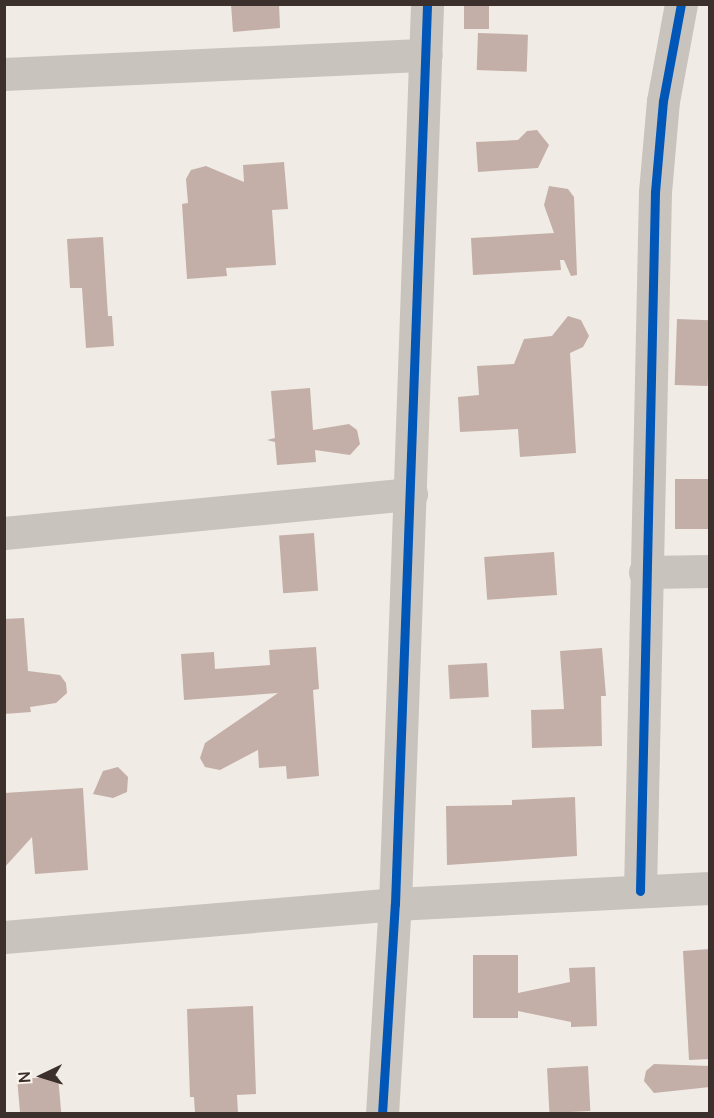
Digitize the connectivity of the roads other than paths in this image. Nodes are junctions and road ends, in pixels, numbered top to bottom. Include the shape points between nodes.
1 (427, 4) edge
2 (681, 4) edge
3 (426, 55) junction
4 (4, 74) edge
5 (411, 494) junction
6 (4, 533) edge
7 (710, 571) edge
8 (645, 572) junction
9 (710, 888) edge
10 (640, 891) junction
11 (395, 904) junction
12 (4, 937) edge
13 (382, 1113) edge

1 - 3 street
2 - 8 street via 663,101 655,192
3 - 4 street
3 - 5 street
5 - 6 street
5 - 11 street
7 - 8 street
8 - 10 street
9 - 10 street
10 - 11 street
11 - 12 street
11 - 13 street

